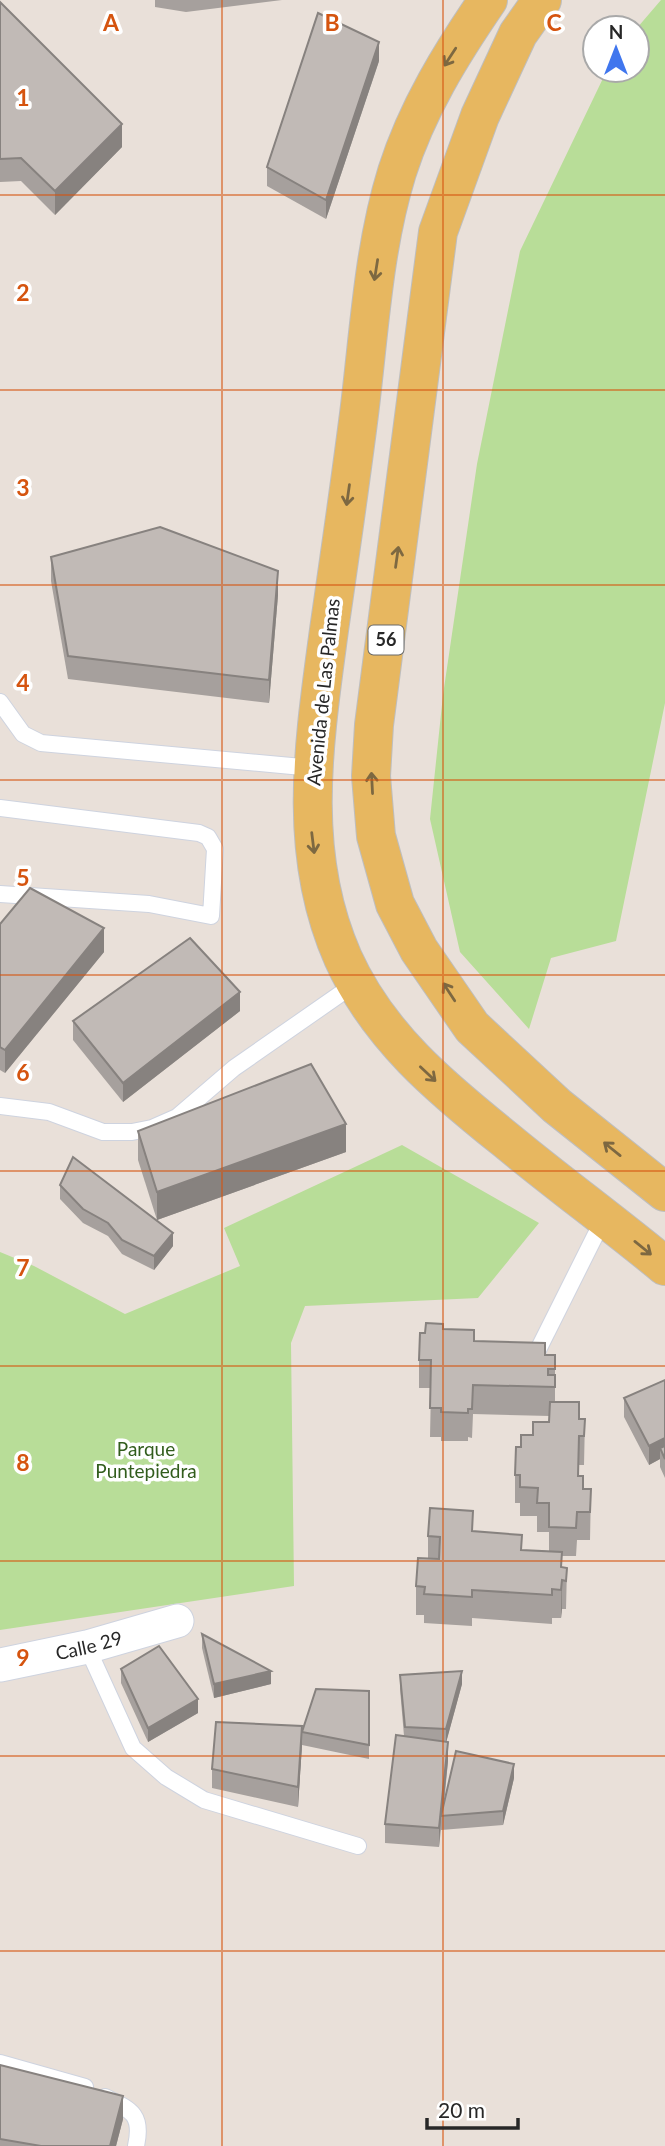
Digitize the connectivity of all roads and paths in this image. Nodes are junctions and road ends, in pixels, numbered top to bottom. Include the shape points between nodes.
1 (488, 0) edge
2 (542, 0) edge
3 (0, 702) edge
4 (313, 768) junction
5 (0, 808) edge
6 (0, 894) edge
7 (356, 983) junction
8 (0, 1106) edge
9 (665, 1192) edge
10 (604, 1216) junction
11 (665, 1266) edge
12 (537, 1352) edge
13 (177, 1621) dead end
14 (87, 1647) junction
15 (0, 1665) edge
16 (358, 1846) dead end
17 (0, 2063) edge
18 (136, 2146) edge

1 -> 4 main road, Avenida de Las Palmas via 439,74 409,138 387,206
9 -> 2 main road, 56 via 557,1106 472,1027 419,950 395,904 376,836 371,776 374,726 438,232 480,116 518,34
3 - 4 lane via 23,733 41,743
4 -> 7 main road, Avenida de Las Palmas via 312,826 322,897
5 - 6 lane via 199,833 208,837 215,849 211,916 149,904
7 - 8 lane via 234,1068 177,1116 152,1128 103,1132 49,1112
7 -> 10 main road, Avenida de Las Palmas via 378,1020 434,1080
10 -> 11 main road, Avenida de Las Palmas
10 - 12 lane
13 - 14 street, Calle 29
14 - 15 street, Calle 29
14 - 16 lane via 133,1748 166,1777 204,1800
17 - 18 lane via 89,2088 133,2111 140,2129

